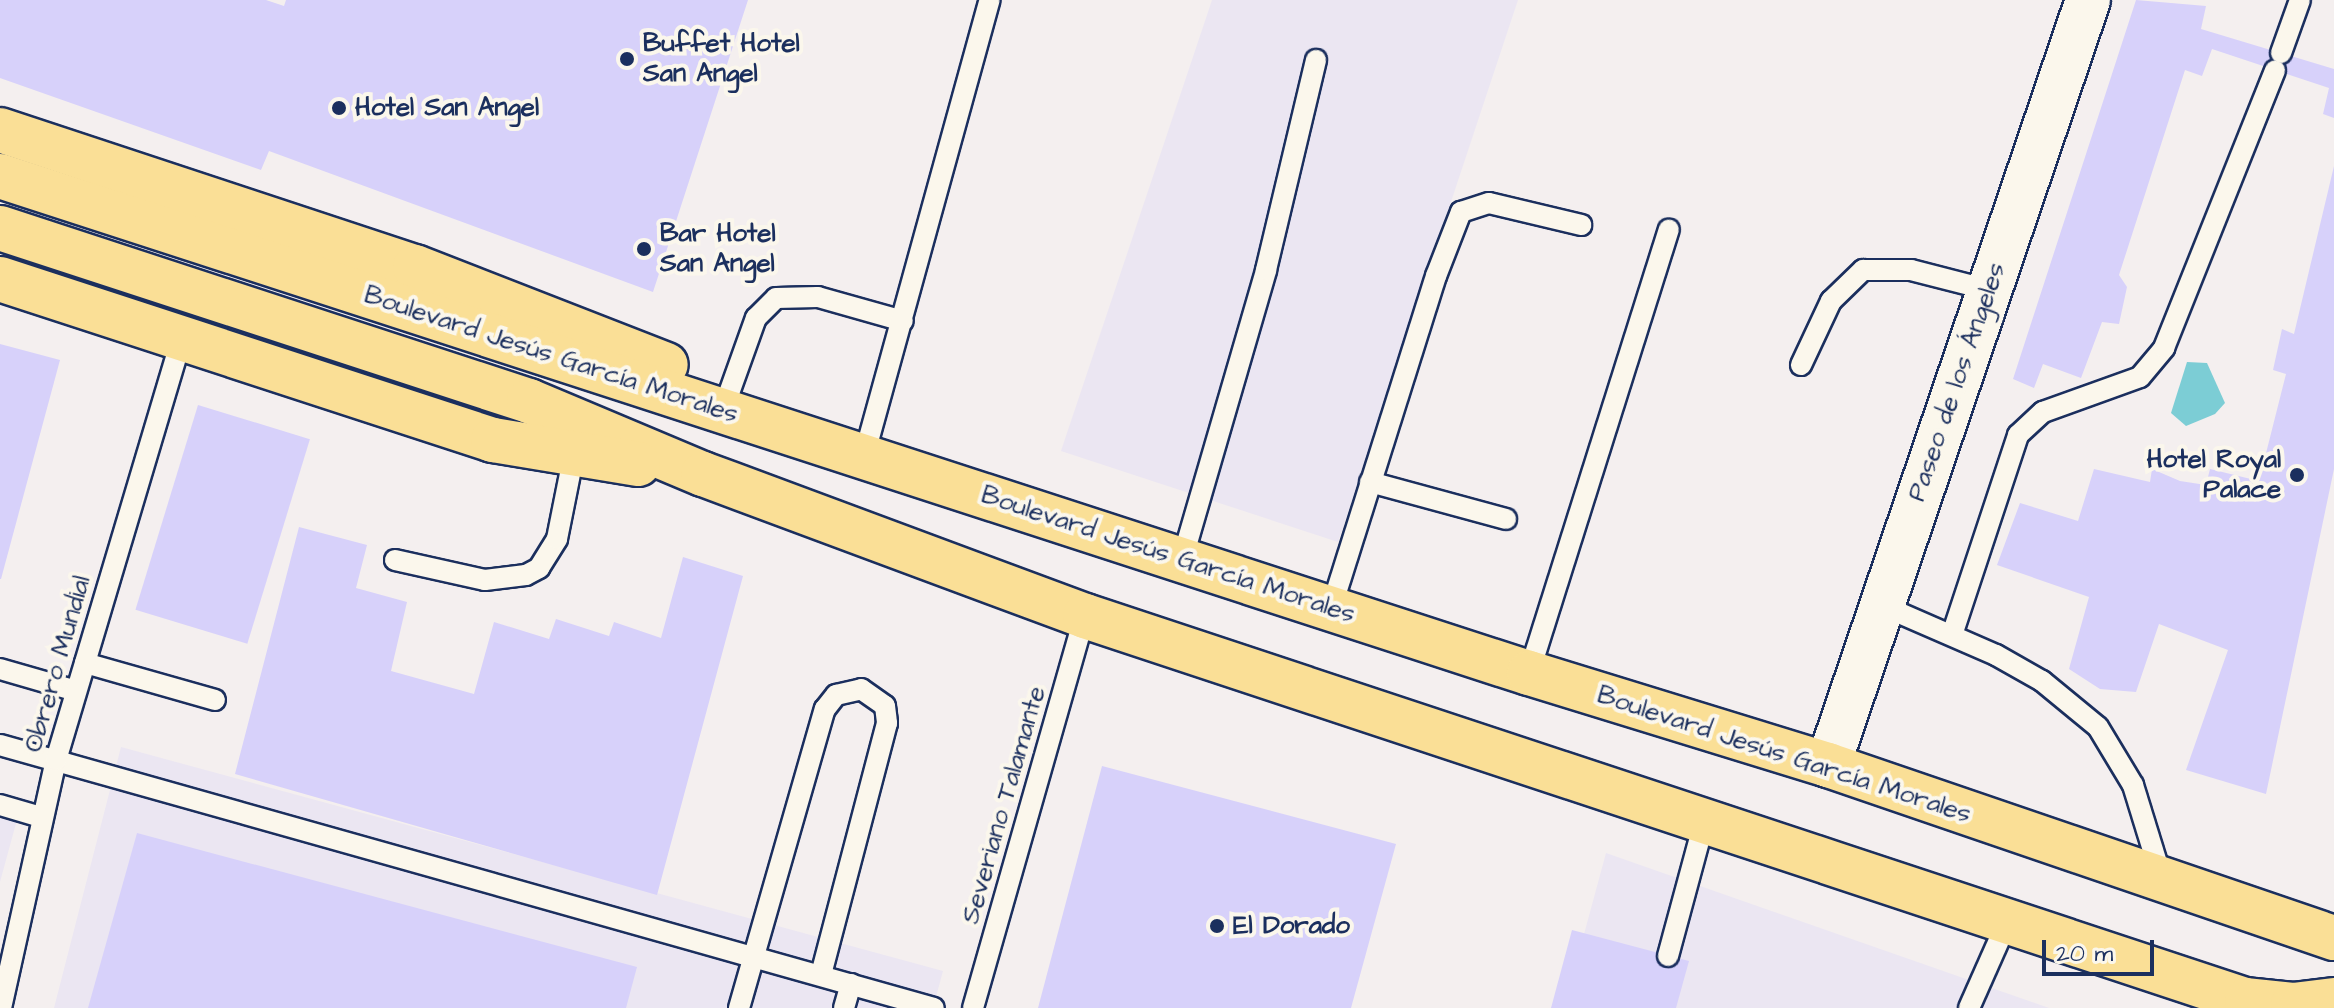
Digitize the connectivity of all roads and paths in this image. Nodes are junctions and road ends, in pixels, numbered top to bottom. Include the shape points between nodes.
1 (990, 0) edge
2 (2088, 0) edge
3 (2300, 0) edge
4 (1316, 60) dead end
5 (0, 130) edge
6 (0, 176) edge
7 (1581, 225) dead end
8 (0, 228) edge
9 (1669, 230) dead end
10 (0, 279) edge
11 (1989, 290) junction
12 (903, 321) junction
13 (182, 338) junction
14 (1801, 365) dead end
15 (726, 401) junction
16 (580, 438) junction
17 (845, 450) junction
18 (1370, 482) junction
19 (1506, 519) dead end
20 (395, 560) dead end
21 (1182, 560) junction
22 (1881, 605) junction
23 (1331, 609) junction
24 (1085, 616) junction
25 (1952, 635) junction
26 (85, 663) junction
27 (0, 669) edge
28 (1529, 673) junction
29 (76, 691) junction
30 (215, 700) dead end
31 (0, 745) edge
32 (56, 760) junction
33 (1828, 765) junction
34 (0, 805) edge
35 (41, 817) junction
36 (1705, 819) junction
37 (2163, 883) junction
38 (2008, 920) junction
39 (2334, 938) edge
40 (753, 956) junction
41 (1668, 956) dead end
42 (821, 975) junction
43 (851, 984) junction
44 (2334, 1000) edge
45 (2258, 1004) edge
46 (1, 1008) edge
47 (739, 1008) edge
48 (844, 1008) edge
49 (934, 1008) edge
50 (973, 1008) edge
51 (1969, 1008) edge

1 - 12 lane
2 - 11 street, Paseo de los Ángeles
3 - 25 lane via 2164,348 2140,377 2050,408 2018,435
4 - 21 lane via 1266,270
5 - 15 main road via 415,267
6 - 15 main road, Boulevard Jesús García Morales
7 - 18 lane via 1499,204 1473,205 1461,212
8 - 16 main road, Boulevard Jesús García Morales
9 - 28 lane
10 - 13 main road
11 - 14 lane via 1911,270 1863,270 1831,301
11 - 22 street, Paseo de los Ángeles
12 - 15 lane via 818,297 776,298 756,318
12 - 17 lane
13 - 16 main road via 493,440
13 - 26 lane, Obrero Mundial
15 - 17 main road, Boulevard Jesús García Morales
16 - 20 lane via 557,539 539,568 526,575 485,580
16 - 24 main road via 703,474
17 - 21 main road, Boulevard Jesús García Morales
18 - 19 lane
18 - 23 lane
21 - 23 main road, Boulevard Jesús García Morales
22 - 25 lane
22 - 33 street, Paseo de los Ángeles
23 - 28 main road, Boulevard Jesús García Morales
24 - 36 main road
24 - 50 lane, Severiano Talamante
25 - 37 lane via 2042,681 2098,727 2133,785
26 - 29 lane, Obrero Mundial
26 - 30 lane
27 - 29 lane
28 - 33 main road, Boulevard Jesús García Morales
29 - 32 lane, Obrero Mundial
31 - 32 lane
32 - 35 lane, Obrero Mundial
32 - 40 lane
33 - 37 main road, Boulevard Jesús García Morales
34 - 35 lane
35 - 46 lane, Obrero Mundial
36 - 38 main road
36 - 41 lane
37 - 39 main road, Boulevard Jesús García Morales
38 - 45 main road
38 - 51 lane
40 - 42 lane
40 - 42 lane via 825,709 836,695 861,689 885,706 887,723
40 - 47 lane
42 - 43 lane
43 - 48 lane
43 - 49 lane
44 - 45 main road

